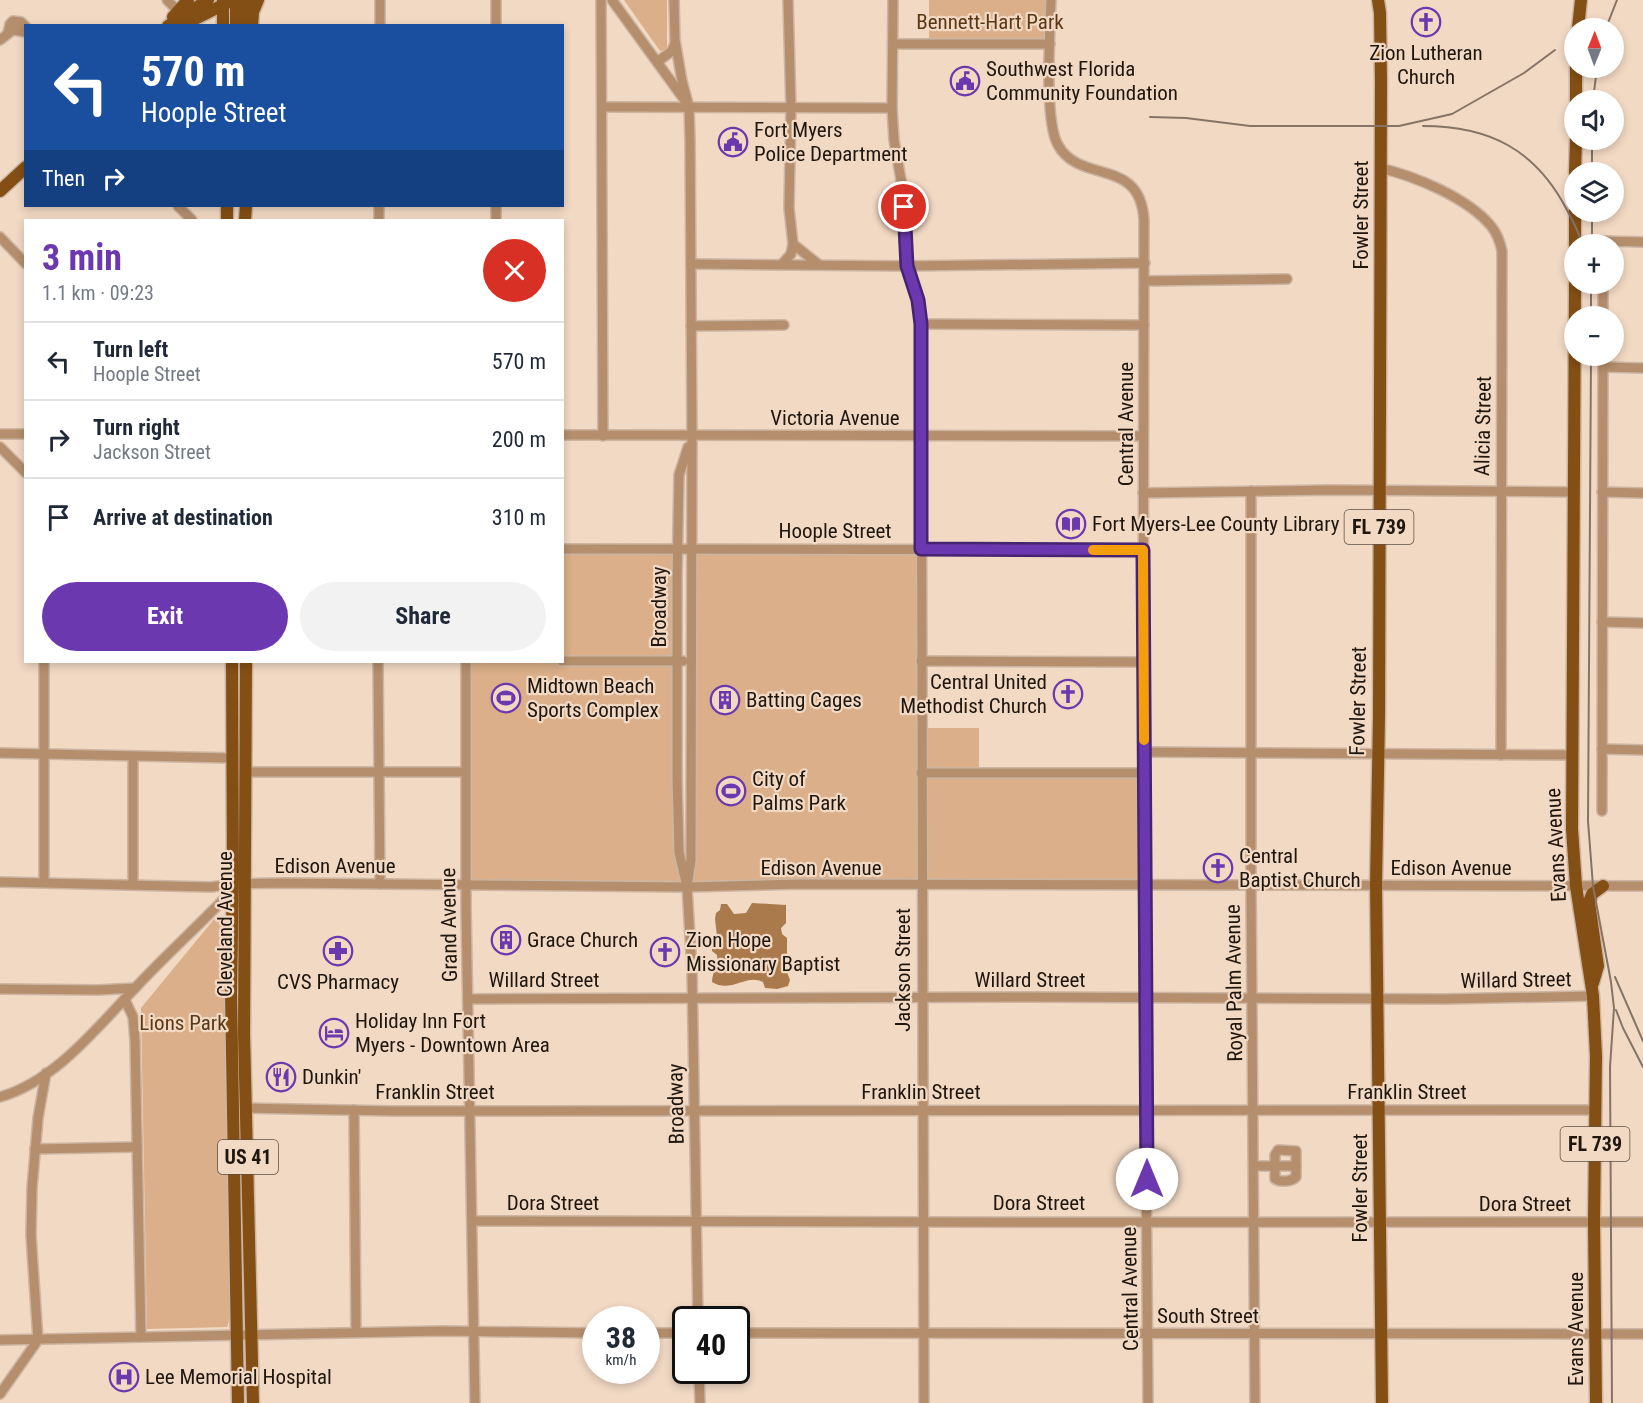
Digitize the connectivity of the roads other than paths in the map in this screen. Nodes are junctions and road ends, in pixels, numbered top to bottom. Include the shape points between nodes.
1 (167, 0) edge
2 (188, 0) edge
3 (208, 0) edge
4 (247, 0) edge
5 (258, 0) edge
6 (380, 0) edge
7 (496, 0) edge
8 (601, 0) edge
9 (612, 0) edge
10 (674, 0) edge
11 (788, 0) edge
12 (893, 0) edge
13 (1050, 0) edge
14 (1378, 0) edge
15 (1581, 0) edge
16 (228, 1) edge
17 (178, 11) junction
18 (1579, 18) edge
19 (168, 24) edge
20 (170, 24) edge
21 (185, 24) edge
22 (223, 24) edge
23 (235, 24) edge
24 (244, 24) edge
25 (252, 24) edge
26 (380, 24) edge
27 (496, 24) edge
28 (24, 25) edge
29 (24, 32) edge
30 (8, 33) junction
31 (0, 40) edge
32 (675, 40) junction
33 (893, 44) junction
34 (1050, 44) junction
35 (657, 62) junction
36 (602, 107) junction
37 (689, 107) junction
38 (790, 108) junction
39 (892, 108) junction
40 (1380, 168) junction
41 (24, 169) edge
42 (0, 191) edge
43 (179, 207) edge
44 (191, 219) edge
45 (0, 237) edge
46 (1624, 242) edge
47 (1643, 242) edge
48 (794, 244) junction
49 (24, 262) edge
50 (1144, 263) junction
51 (691, 264) junction
52 (782, 264) junction
53 (818, 264) junction
54 (907, 266) junction
55 (1287, 279) dead end
56 (1145, 281) junction
57 (1575, 294) edge
58 (921, 324) junction
59 (784, 325) dead end
60 (1144, 325) junction
61 (691, 326) junction
62 (1603, 367) joint
63 (1643, 368) edge
64 (0, 434) edge
65 (24, 434) edge
66 (564, 435) edge
67 (603, 436) junction
68 (692, 436) junction
69 (921, 436) junction
70 (1143, 436) junction
71 (0, 447) edge
72 (24, 471) edge
73 (1251, 491) junction
74 (1379, 491) junction
75 (1501, 492) junction
76 (1574, 492) junction
77 (1602, 492) junction
78 (1143, 493) junction
79 (1643, 493) edge
80 (564, 549) edge
81 (690, 549) junction
82 (921, 549) junction
83 (677, 550) junction
84 (1143, 550) junction
85 (1602, 622) junction
86 (1643, 623) edge
87 (564, 661) edge
88 (677, 661) junction
89 (691, 661) junction
90 (921, 661) junction
91 (1143, 662) junction
92 (44, 663) edge
93 (232, 663) edge
94 (246, 663) edge
95 (378, 663) edge
96 (466, 663) edge
97 (1602, 749) junction
98 (1643, 750) edge
99 (1144, 752) junction
100 (0, 753) edge
101 (44, 753) junction
102 (1251, 753) junction
103 (1377, 754) junction
104 (1500, 755) junction
105 (1572, 755) junction
106 (133, 757) junction
107 (232, 758) junction
108 (246, 771) junction
109 (379, 772) junction
110 (465, 772) junction
111 (921, 773) junction
112 (1143, 773) junction
113 (1602, 811) dead end
114 (0, 882) edge
115 (44, 882) junction
116 (239, 884) junction
117 (380, 884) junction
118 (466, 884) junction
119 (133, 885) junction
120 (921, 885) junction
121 (1376, 885) junction
122 (1144, 886) junction
123 (1251, 886) junction
124 (1576, 886) junction
125 (1603, 886) junction
126 (1643, 886) edge
127 (687, 887) junction
128 (135, 988) junction
129 (0, 989) edge
130 (1592, 993) junction
131 (692, 998) junction
132 (921, 998) junction
133 (1146, 998) junction
134 (1377, 998) junction
135 (468, 999) junction
136 (1252, 999) junction
137 (125, 1000) junction
138 (46, 1073) junction
139 (232, 1087) junction
140 (13, 1093) junction
141 (0, 1097) edge
142 (0, 1105) edge
143 (247, 1108) junction
144 (354, 1110) junction
145 (470, 1110) junction
146 (694, 1110) junction
147 (922, 1110) junction
148 (1147, 1110) junction
149 (1254, 1110) junction
150 (1379, 1110) junction
151 (1595, 1110) junction
152 (137, 1147) junction
153 (35, 1149) junction
154 (1254, 1166) junction
155 (1275, 1166) junction
156 (1296, 1166) junction
157 (472, 1221) junction
158 (922, 1221) junction
159 (1147, 1221) junction
160 (695, 1222) junction
161 (1254, 1222) junction
162 (1594, 1222) junction
163 (1643, 1222) edge
164 (1379, 1223) junction
165 (698, 1306) edge
166 (474, 1331) junction
167 (356, 1332) junction
168 (582, 1333) edge
169 (750, 1333) edge
170 (250, 1334) junction
171 (923, 1334) junction
172 (1255, 1334) junction
173 (1595, 1334) junction
174 (1643, 1334) edge
175 (236, 1335) junction
176 (1148, 1335) junction
177 (1382, 1335) junction
178 (141, 1337) junction
179 (0, 1340) edge
180 (38, 1340) junction
181 (699, 1384) edge
182 (0, 1394) edge
183 (238, 1403) edge
184 (253, 1403) edge
185 (475, 1403) edge
186 (700, 1403) edge
187 (924, 1403) edge
188 (1148, 1403) edge
189 (1255, 1403) edge
190 (1382, 1403) edge
191 (1596, 1403) edge

1 - 17 street
2 - 17 main road
3 - 20 main road
4 - 24 main road
5 - 25 main road
6 - 26 street
7 - 27 street
8 - 36 street
9 - 35 street
10 - 32 street, Broadway
11 - 38 street
12 - 33 street, Jackson Street
13 - 34 street, Central Avenue
14 - 40 main road, Fowler Street / FL 739
15 - 18 main road
16 - 21 main road
16 - 22 main road
16 - 23 main road
17 - 19 main road
28 - 30 street via 13,21
29 - 30 street
30 - 31 street
32 - 35 street via 672,51
32 - 37 street, Broadway
33 - 34 street
33 - 39 street, Jackson Street
34 - 50 street, Central Avenue via 1050,118 1058,145 1076,164 1116,175 1136,192 1144,211
35 - 37 street
36 - 37 street
36 - 67 street
37 - 38 street
37 - 51 street, Broadway
38 - 39 street
38 - 48 street via 789,208
39 - 54 street, Jackson Street via 904,197
40 - 74 main road, Fowler Street / FL 739
40 - 75 street, Alicia Street via 1435,188 1468,206 1491,225 1499,241
41 - 42 main road
43 - 44 street
45 - 49 street
46 - 47 street
48 - 52 street
48 - 53 street
50 - 54 street
50 - 56 street, Central Avenue
51 - 52 street
51 - 61 street, Broadway
52 - 53 street
53 - 54 street
54 - 58 street, Jackson Street
55 - 56 street
56 - 60 street, Central Avenue
57 - 76 main road, Evans Avenue / FL 739
58 - 60 street
58 - 69 street, Jackson Street
59 - 61 street
60 - 70 street, Central Avenue
61 - 68 street, Broadway
62 - 63 street
62 - 77 street
64 - 65 street
66 - 67 street, Victoria Avenue
67 - 68 street, Victoria Avenue
68 - 69 street, Victoria Avenue
68 - 81 street, Broadway
68 - 83 street, Broadway via 679,475
69 - 70 street, Victoria Avenue
69 - 82 street, Jackson Street
70 - 78 street, Central Avenue
71 - 72 street
73 - 74 street
73 - 78 street
73 - 102 street, Royal Palm Avenue
74 - 75 street
74 - 103 main road, Fowler Street / FL 739
75 - 76 street
75 - 104 street, Alicia Street
76 - 105 main road, Evans Avenue / FL 739
77 - 79 street
77 - 85 street
78 - 84 street, Central Avenue
80 - 83 street, Hoople Street
81 - 82 street, Hoople Street
81 - 83 street, Hoople Street
81 - 89 street, Broadway
82 - 84 street, Hoople Street
82 - 90 street, Jackson Street
83 - 88 street, Broadway
84 - 91 street, Central Avenue
85 - 86 street
85 - 97 street
87 - 88 street
88 - 89 street
88 - 127 street, Broadway via 679,852
89 - 127 street, Broadway via 691,860
90 - 91 street
90 - 111 street, Jackson Street
91 - 99 street, Central Avenue
92 - 101 street
93 - 107 main road, Cleveland Avenue / US 41
94 - 108 main road, Cleveland Avenue / US 41
95 - 109 street
96 - 110 street, Grand Avenue
97 - 98 street
97 - 113 street
99 - 102 street
99 - 112 street, Central Avenue
100 - 101 street
101 - 106 street
101 - 115 street
102 - 103 street
102 - 123 street, Royal Palm Avenue
103 - 104 street
103 - 121 main road, Fowler Street / FL 739
104 - 105 street
105 - 124 main road, Evans Avenue / FL 739
106 - 107 street
106 - 119 street
107 - 116 main road, Cleveland Avenue / US 41
108 - 109 street
108 - 116 main road, Cleveland Avenue / US 41
109 - 110 street
109 - 117 street
110 - 118 street, Grand Avenue
111 - 112 street
111 - 120 street, Jackson Street
112 - 122 street, Central Avenue
114 - 115 street, Edison Avenue
115 - 119 street, Edison Avenue
116 - 117 street, Edison Avenue
116 - 119 street, Edison Avenue
116 - 128 street
116 - 139 main road, Cleveland Avenue / US 41 via 231,992
116 - 143 main road, Cleveland Avenue / US 41
117 - 118 street, Edison Avenue
118 - 127 street, Edison Avenue
118 - 135 street, Grand Avenue
120 - 122 street, Edison Avenue
120 - 127 street, Edison Avenue
120 - 132 street, Jackson Street
121 - 123 street, Edison Avenue
121 - 124 street, Edison Avenue
121 - 134 main road, Fowler Street / FL 739
122 - 123 street, Edison Avenue
122 - 133 street, Central Avenue
123 - 136 street, Royal Palm Avenue
124 - 125 street, Edison Avenue
124 - 130 main road, Evans Avenue / FL 739
125 - 126 street, Edison Avenue
125 - 130 main road via 1592,894 1589,902 1598,966
127 - 131 street, Broadway
128 - 129 street
128 - 137 street
130 - 134 street, Willard Street
130 - 151 main road, Evans Avenue / FL 739
131 - 132 street, Willard Street
131 - 135 street, Willard Street
131 - 146 street, Broadway
132 - 133 street, Willard Street
132 - 147 street, Jackson Street
133 - 136 street, Willard Street
133 - 148 street, Central Avenue
134 - 136 street, Willard Street
134 - 150 main road, Fowler Street / FL 739
135 - 145 street, Grand Avenue
136 - 149 street, Royal Palm Avenue
137 - 138 street
137 - 152 street via 134,1029
138 - 140 street
138 - 153 street
139 - 143 main road
139 - 175 main road, Cleveland Avenue / US 41
140 - 141 street
140 - 142 street
143 - 144 street, Franklin Street
143 - 170 main road, Cleveland Avenue / US 41
144 - 145 street, Franklin Street
144 - 167 street
145 - 146 street, Franklin Street
145 - 157 street, Grand Avenue
146 - 147 street, Franklin Street
146 - 160 street, Broadway
147 - 148 street, Franklin Street
147 - 158 street, Jackson Street
148 - 149 street, Franklin Street
148 - 159 street, Central Avenue
149 - 150 street, Franklin Street
149 - 154 street, Royal Palm Avenue
150 - 151 street, Franklin Street
150 - 164 main road, Fowler Street / FL 739
151 - 162 main road, Evans Avenue / FL 739
152 - 153 street
152 - 178 street
153 - 180 street via 31,1235
154 - 155 street
154 - 161 street, Royal Palm Avenue
155 - 156 street
155 - 156 street via 1278,1181 1294,1179
155 - 156 street via 1276,1152 1295,1149
157 - 160 street, Dora Street
157 - 166 street, Grand Avenue
158 - 159 street, Dora Street
158 - 160 street, Dora Street
158 - 171 street, Jackson Street
159 - 161 street, Dora Street
159 - 176 street, Central Avenue
160 - 165 street, Broadway
161 - 164 street, Dora Street
161 - 172 street, Royal Palm Avenue
162 - 163 street, Dora Street
162 - 164 street, Dora Street
162 - 173 main road, Evans Avenue / FL 739
164 - 177 main road, Fowler Street / FL 739
166 - 167 street
166 - 168 street
166 - 185 street, Grand Avenue
167 - 170 street
169 - 171 street, South Street
170 - 175 street
170 - 184 main road, Cleveland Avenue / US 41
171 - 176 street, South Street
171 - 187 street, Jackson Street
172 - 176 street, South Street
172 - 177 street, South Street
172 - 189 street, Royal Palm Avenue
173 - 174 street, South Street
173 - 177 street, South Street
173 - 191 main road, Evans Avenue / FL 739
175 - 178 street
175 - 183 main road, Cleveland Avenue / US 41
176 - 188 street, Central Avenue
177 - 190 main road, Fowler Street / FL 739
178 - 180 street
179 - 180 street
180 - 182 street
181 - 186 street

